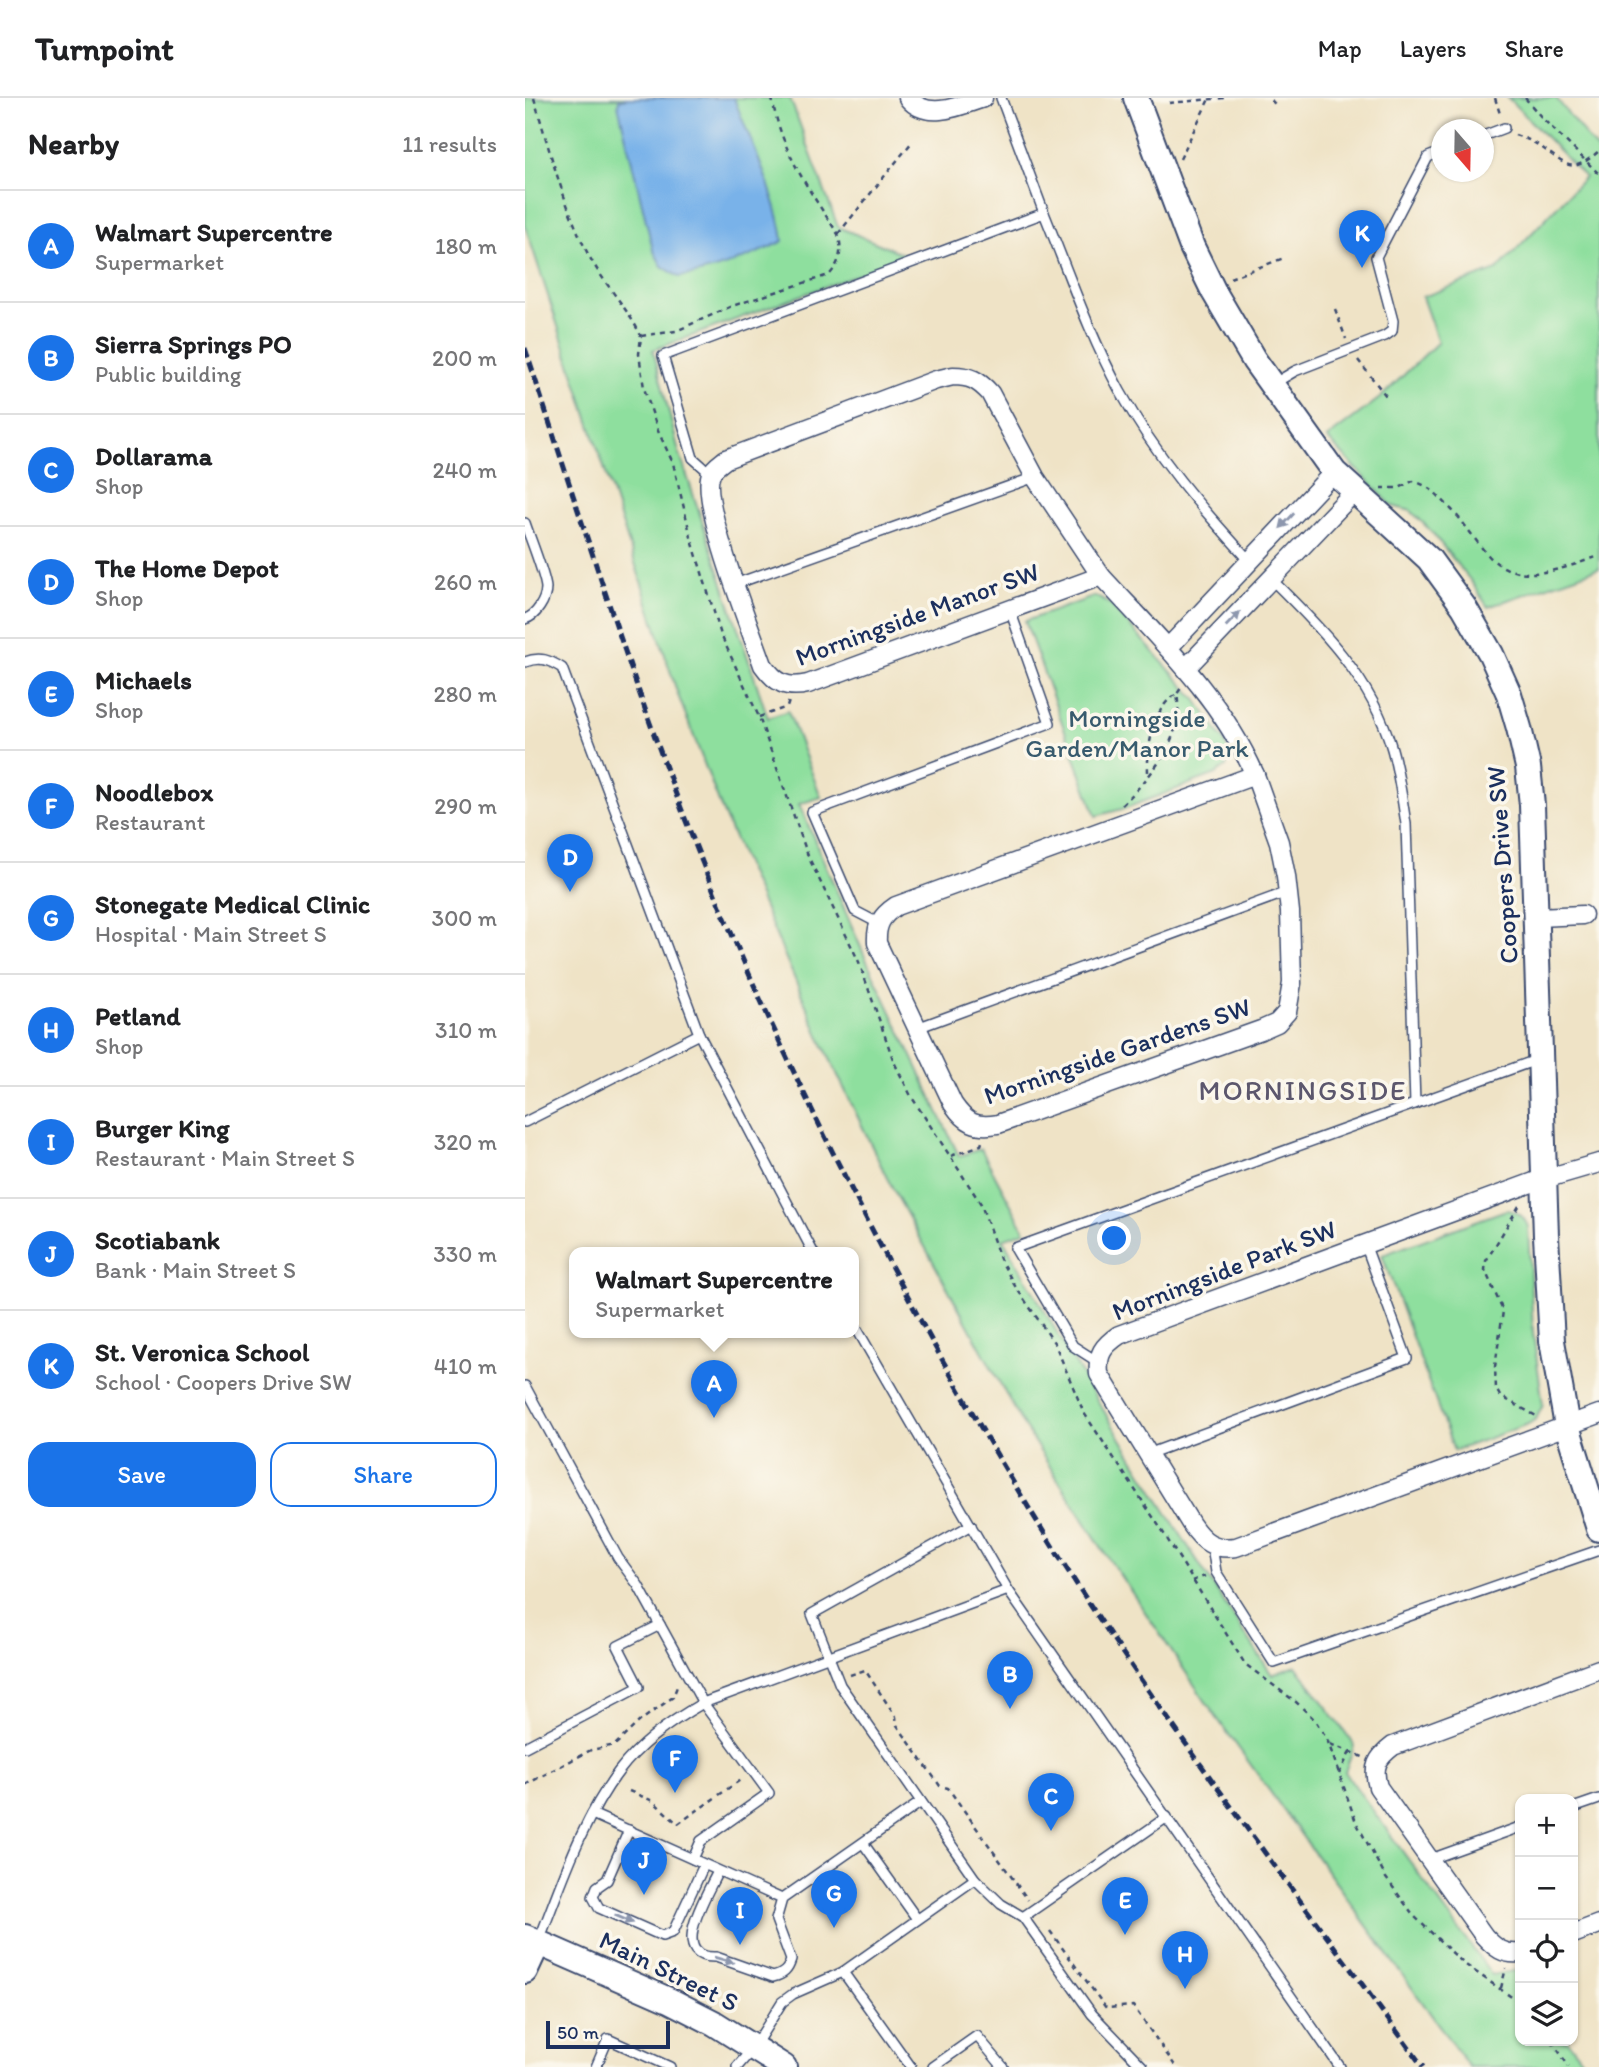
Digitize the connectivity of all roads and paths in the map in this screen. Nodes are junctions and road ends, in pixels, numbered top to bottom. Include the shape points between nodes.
1 (534, 98) edge
2 (772, 98) edge
3 (908, 98) edge
4 (983, 98) edge
5 (1001, 98) edge
6 (1136, 98) edge
7 (1224, 98) edge
8 (1495, 98) edge
9 (1525, 98) edge
10 (1272, 99) edge
11 (1209, 100) edge
12 (1169, 103) dead end
13 (1277, 106) dead end
14 (1504, 128) junction
15 (1494, 132) edge
16 (912, 142) dead end
17 (1599, 151) edge
18 (1431, 156) edge
19 (1587, 162) junction
20 (1599, 174) edge
21 (1168, 185) junction
22 (1044, 213) junction
23 (838, 234) junction
24 (1284, 258) dead end
25 (1210, 285) junction
26 (641, 336) junction
27 (1271, 384) junction
28 (1334, 472) junction
29 (711, 474) junction
30 (1035, 477) junction
31 (1361, 497) junction
32 (525, 523) edge
33 (1599, 556) edge
34 (1250, 561) junction
35 (1101, 576) junction
36 (1271, 579) junction
37 (735, 584) junction
38 (1010, 610) junction
39 (525, 620) edge
40 (1168, 648) junction
41 (525, 662) edge
42 (1188, 671) junction
43 (794, 687) junction
44 (1177, 694) junction
45 (759, 717) junction
46 (1148, 774) junction
47 (1255, 775) junction
48 (1118, 810) dead end
49 (1287, 892) junction
50 (1583, 915) dead end
51 (1537, 917) junction
52 (878, 923) junction
53 (917, 1028) junction
54 (699, 1034) junction
55 (1541, 1059) junction
56 (1415, 1104) junction
57 (525, 1122) edge
58 (985, 1126) junction
59 (951, 1156) junction
60 (1599, 1163) edge
61 (1539, 1180) junction
62 (1365, 1244) junction
63 (810, 1247) edge
64 (859, 1333) edge
65 (1098, 1362) junction
66 (525, 1386) edge
67 (1599, 1414) edge
68 (1565, 1418) junction
69 (1148, 1454) junction
70 (971, 1525) junction
71 (1599, 1529) edge
72 (1212, 1546) junction
73 (1599, 1550) edge
74 (1008, 1590) junction
75 (660, 1625) junction
76 (830, 1658) junction
77 (683, 1667) junction
78 (1599, 1670) edge
79 (846, 1675) dead end
80 (703, 1703) junction
81 (1330, 1744) junction
82 (525, 1747) edge
83 (1350, 1751) junction
84 (1376, 1763) junction
85 (737, 1770) dead end
86 (1339, 1774) junction
87 (525, 1785) edge
88 (629, 1791) dead end
89 (1599, 1799) edge
90 (921, 1802) junction
91 (1578, 1806) edge
92 (592, 1814) junction
93 (1167, 1817) junction
94 (1515, 1829) edge
95 (629, 1830) junction
96 (863, 1843) junction
97 (693, 1859) junction
98 (1431, 1859) junction
99 (704, 1864) junction
100 (718, 1871) junction
101 (975, 1879) junction
102 (782, 1899) junction
103 (1028, 1900) dead end
104 (1023, 1917) junction
105 (917, 1919) junction
106 (1599, 1924) edge
107 (1047, 1927) dead end
108 (1578, 1932) edge
109 (531, 1940) edge
110 (1515, 1953) edge
111 (525, 1971) edge
112 (843, 1972) junction
113 (1515, 1999) edge
114 (1555, 2046) edge
115 (754, 2047) junction
116 (658, 2064) edge
117 (596, 2067) edge
118 (670, 2067) edge
119 (737, 2067) edge
120 (784, 2067) edge
121 (911, 2067) edge
122 (933, 2067) edge
123 (1003, 2067) edge
124 (1143, 2067) edge
125 (1176, 2067) edge
126 (1339, 2067) edge
127 (1569, 2067) edge

1 - 26 path via 587,253
2 - 23 path via 776,125 805,186
3 - 4 street via 937,111
5 - 22 lane
6 - 21 street, Coopers Drive SW
7 - 11 path
8 - 14 path
9 - 19 path
10 - 13 path
11 - 12 path
11 - 21 path
14 - 15 lane
14 - 19 path via 1570,167
16 - 23 path
17 - 19 path
18 - 27 lane via 1376,257 1392,331
19 - 20 path
21 - 25 street, Coopers Drive SW
22 - 29 lane via 663,356 693,458
22 - 34 lane via 1126,400 1193,500
23 - 26 path via 839,259 829,275 732,306 676,331
24 - 25 path
25 - 27 street, Coopers Drive SW
26 - 45 path via 644,388 673,463 721,635
27 - 28 street, Coopers Drive SW
28 - 31 street, Coopers Drive SW
28 -> 34 street
29 - 30 street via 726,458 936,380 967,376 990,393
29 - 37 street, Morningside Manor SW via 709,495
30 - 35 street
30 - 37 lane
31 - 33 path via 1413,481 1422,484 1454,512 1489,557 1511,571 1564,568
31 - 36 street
31 - 51 street, Coopers Drive SW via 1436,568 1478,631 1509,694 1528,766
32 - 39 lane via 546,589 532,617
34 - 40 street
35 - 38 street, Morningside Manor SW
35 - 40 street
42 -> 36 street
36 - 56 lane via 1318,625 1356,672 1391,746 1406,824
37 - 43 street, Morningside Manor SW via 763,665 782,685
38 - 43 street, Morningside Manor SW
38 - 52 lane via 1050,723 812,812 855,911
40 - 42 street
41 - 54 lane via 549,660 562,668
42 - 44 path
42 - 47 street, Morningside Gardens SW via 1220,710
43 - 45 path via 786,707
44 - 46 path via 1176,730
44 - 46 path via 1163,706 1151,738
45 - 59 path via 808,856 859,962 894,1062
46 - 48 path
47 - 49 street, Morningside Gardens SW via 1279,842
47 - 52 street via 896,906
49 - 53 lane
49 - 58 street, Morningside Gardens SW via 1291,997 1287,1012 1277,1023
50 - 51 street
51 - 55 street, Coopers Drive SW
52 - 53 street, Morningside Gardens SW via 877,943
53 - 58 street, Morningside Gardens SW via 962,1116 971,1124
54 - 57 lane
54 - 63 lane
55 - 56 lane
55 - 61 street, Coopers Drive SW
56 - 65 lane via 1015,1248 1073,1346
58 - 59 path via 981,1145
59 - 81 path via 981,1204 1000,1259 1059,1351 1084,1413 1245,1664 1296,1702
60 - 61 street, Morningside Park SW
61 - 62 street, Morningside Park SW
61 - 68 street, Coopers Drive SW via 1552,1341
61 - 68 path via 1486,1261 1485,1270 1503,1311 1494,1381 1500,1396 1540,1418
62 - 65 street, Morningside Park SW via 1119,1335 1100,1352
62 - 69 lane via 1407,1358
64 - 70 lane
65 - 69 street via 1099,1374
66 - 75 lane via 618,1558
67 - 68 street
68 - 71 street, Coopers Drive SW
68 - 72 street via 1236,1547
69 - 72 street via 1200,1537
70 - 74 lane
70 - 76 lane via 812,1614
72 - 73 lane via 1216,1572 1274,1663
74 - 76 lane
74 - 93 lane
75 - 77 lane
75 - 82 lane via 618,1646 639,1687
76 - 80 lane
76 - 90 lane via 840,1685
77 - 80 lane
77 - 87 path via 673,1698 615,1745 591,1750
78 - 84 street via 1393,1746
79 - 103 path via 865,1670 940,1786 948,1788
80 - 92 lane via 678,1717 619,1769
80 - 97 lane via 769,1793 701,1841
81 - 83 path
81 - 86 path
83 - 84 path
83 - 86 path
84 - 98 street via 1378,1787
85 - 88 path via 744,1779 678,1824 653,1801
86 - 113 path via 1356,1822 1386,1878 1415,1917 1463,1963
89 - 91 lane
90 - 96 lane
90 - 101 lane
92 - 95 lane
92 - 109 lane
93 - 104 lane
93 - 126 lane
94 - 98 lane
95 - 97 lane
95 -> 99 lane via 607,1880 593,1897 599,1908 662,1936 673,1932
96 - 102 lane
96 - 105 lane
97 - 99 lane
98 - 110 street via 1493,1947
99 - 100 lane
100 - 102 lane
100 -> 102 lane via 691,1933 699,1954 773,1977 786,1972 790,1954 776,1920
101 - 104 lane
101 - 105 lane
104 - 124 lane via 1092,2014
105 - 112 lane
106 - 108 street
107 - 125 path via 1106,2008 1133,2006
109 - 111 street
109 - 115 street, Main Street S via 671,2001
112 - 115 lane via 782,2002
112 - 121 lane
114 - 127 path
115 - 119 lane
115 - 120 street, Main Street S
116 - 117 lane via 608,2039
116 - 118 lane
122 - 123 lane via 977,2036

